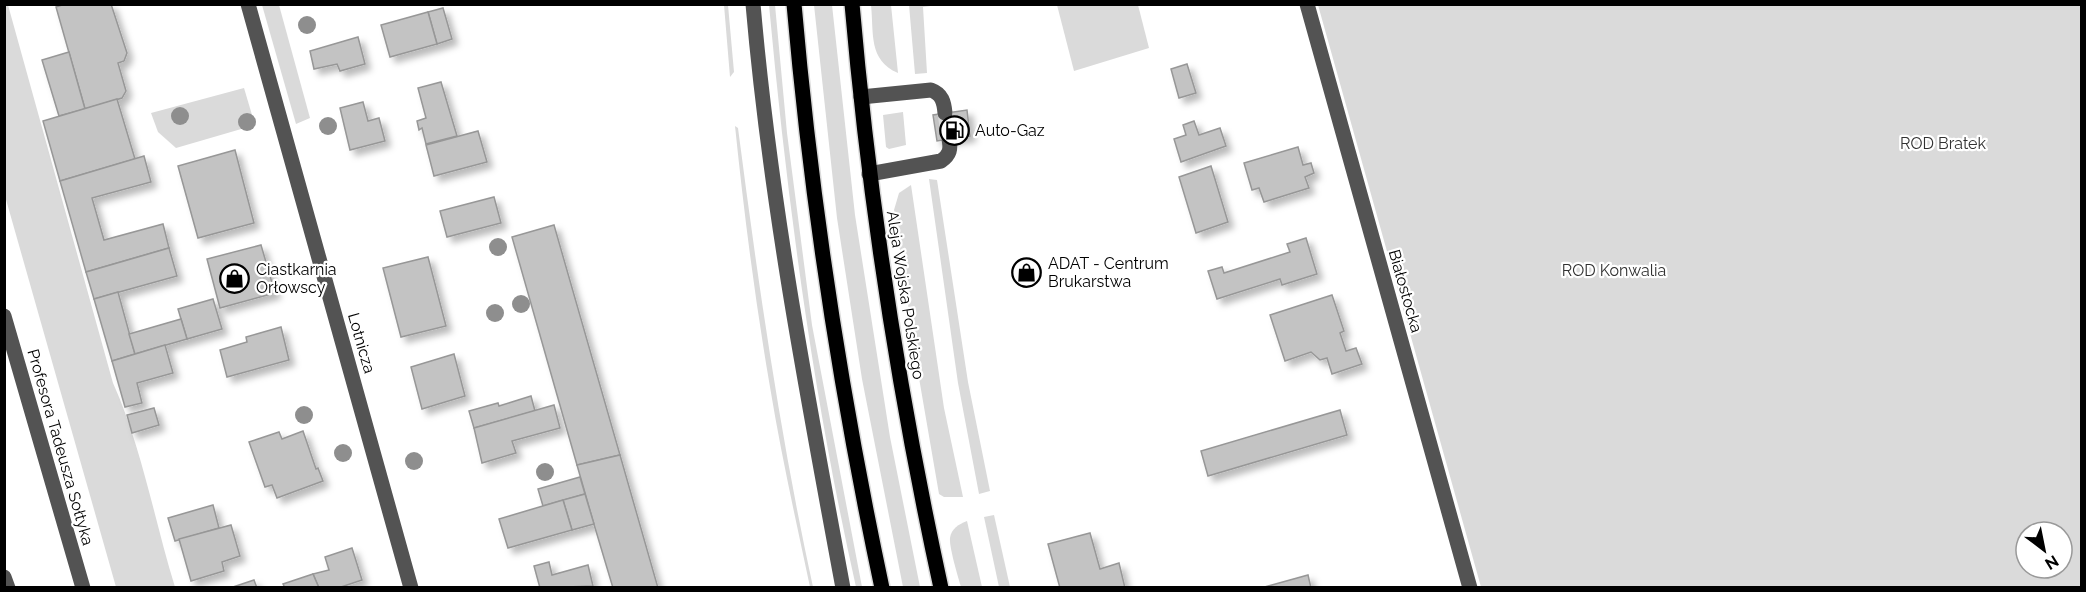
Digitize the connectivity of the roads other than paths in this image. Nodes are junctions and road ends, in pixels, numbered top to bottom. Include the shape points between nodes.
1 (248, 4) edge
2 (753, 4) edge
3 (794, 4) edge
4 (852, 4) edge
5 (1307, 4) edge
6 (861, 97) junction
7 (945, 113) tunnel mouth
8 (949, 139) tunnel mouth
9 (870, 174) junction
10 (4, 316) edge
11 (4, 577) edge
12 (8, 588) edge
13 (82, 588) edge
14 (411, 588) edge
15 (843, 588) edge
16 (882, 588) edge
17 (941, 588) edge
18 (1470, 588) edge

1 - 14 street, Lotnicza
2 - 15 street via 761,98 781,237
3 - 16 main road via 810,165 836,344
4 - 6 main road, Aleja Wojska Polskiego
5 - 18 street, Białostocka
6 - 7 street via 931,90 944,101
6 - 9 main road, Aleja Wojska Polskiego
8 - 9 street via 949,154 941,161
9 - 17 main road, Aleja Wojska Polskiego via 899,374
10 - 13 street, Profesora Tadeusza Sołtyka
11 - 12 street

